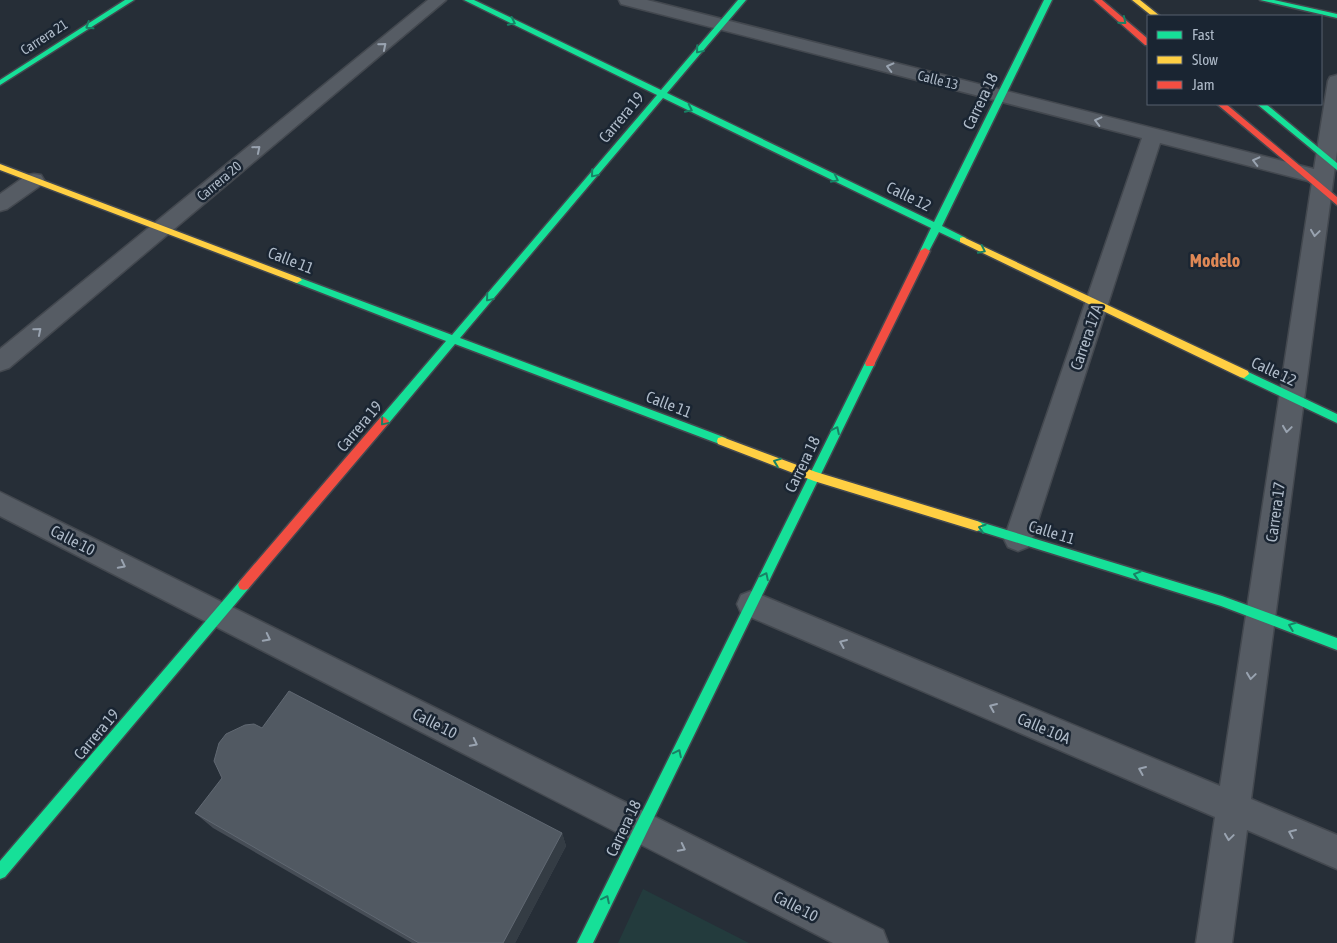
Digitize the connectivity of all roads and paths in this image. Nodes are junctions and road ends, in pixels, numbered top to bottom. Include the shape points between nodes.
1 (130, 0) edge
2 (438, 0) edge
3 (468, 0) edge
4 (627, 0) edge
5 (742, 0) edge
6 (1048, 0) edge
7 (1098, 0) edge
8 (1136, 0) edge
9 (1264, 0) edge
10 (1155, 15) edge
11 (1337, 16) edge
12 (722, 24) junction
13 (1147, 42) edge
14 (1337, 81) edge
15 (0, 83) edge
16 (661, 95) junction
17 (1000, 96) junction
18 (1222, 105) edge
19 (1262, 105) edge
20 (1153, 135) junction
21 (0, 167) edge
22 (1326, 178) edge
23 (34, 180) junction
24 (0, 204) edge
25 (162, 228) junction
26 (936, 228) junction
27 (1096, 305) junction
28 (454, 339) junction
29 (0, 362) edge
30 (1291, 397) junction
31 (1337, 419) edge
32 (814, 476) junction
33 (0, 503) edge
34 (1018, 539) junction
35 (751, 604) junction
36 (220, 614) junction
37 (1260, 614) junction
38 (1337, 644) edge
39 (1233, 808) junction
40 (641, 828) junction
41 (1337, 852) edge
42 (0, 872) edge
43 (585, 943) edge
44 (870, 943) edge
45 (1214, 943) edge

1 -> 15 street, Carrera 21
25 -> 2 street, Carrera 20
3 -> 16 street, Calle 12
4 - 12 street, Calle 13
5 - 12 street, Carrera 19
6 - 17 street, Carrera 18
7 -> 13 street
8 - 10 street
9 - 11 street
12 -> 16 street, Carrera 19
17 -> 12 street, Calle 13
14 - 22 street, Carrera 17
16 -> 26 street, Calle 12
16 -> 28 street, Carrera 19
20 -> 17 street, Calle 13
17 - 26 street, Carrera 18
18 - 22 street
19 - 22 street
22 -> 20 street, Calle 13
20 - 27 street, Carrera 17A
21 - 23 street, Calle 11
22 -> 30 street, Carrera 17
23 - 24 street
23 - 25 street, Calle 11
25 - 28 street, Calle 11
29 -> 25 street, Carrera 20
26 -> 27 street, Calle 12
32 -> 26 street, Carrera 18
27 - 30 street, Calle 12
27 - 34 street, Carrera 17A
32 -> 28 street, Calle 11
28 -> 36 street, Carrera 19
30 - 31 street, Calle 12
30 -> 37 street, Carrera 17
34 -> 32 street, Calle 11
35 -> 32 street, Carrera 18
33 -> 36 street, Calle 10
37 -> 34 street, Calle 11
39 -> 35 street, Calle 10A
40 -> 35 street, Carrera 18
36 -> 40 street, Calle 10
36 - 42 street, Carrera 19
38 -> 37 street, Calle 11
37 -> 39 street, Carrera 17
41 -> 39 street, Calle 10A
39 -> 45 street, Carrera 17
43 -> 40 street, Carrera 18
40 -> 44 street, Calle 10

